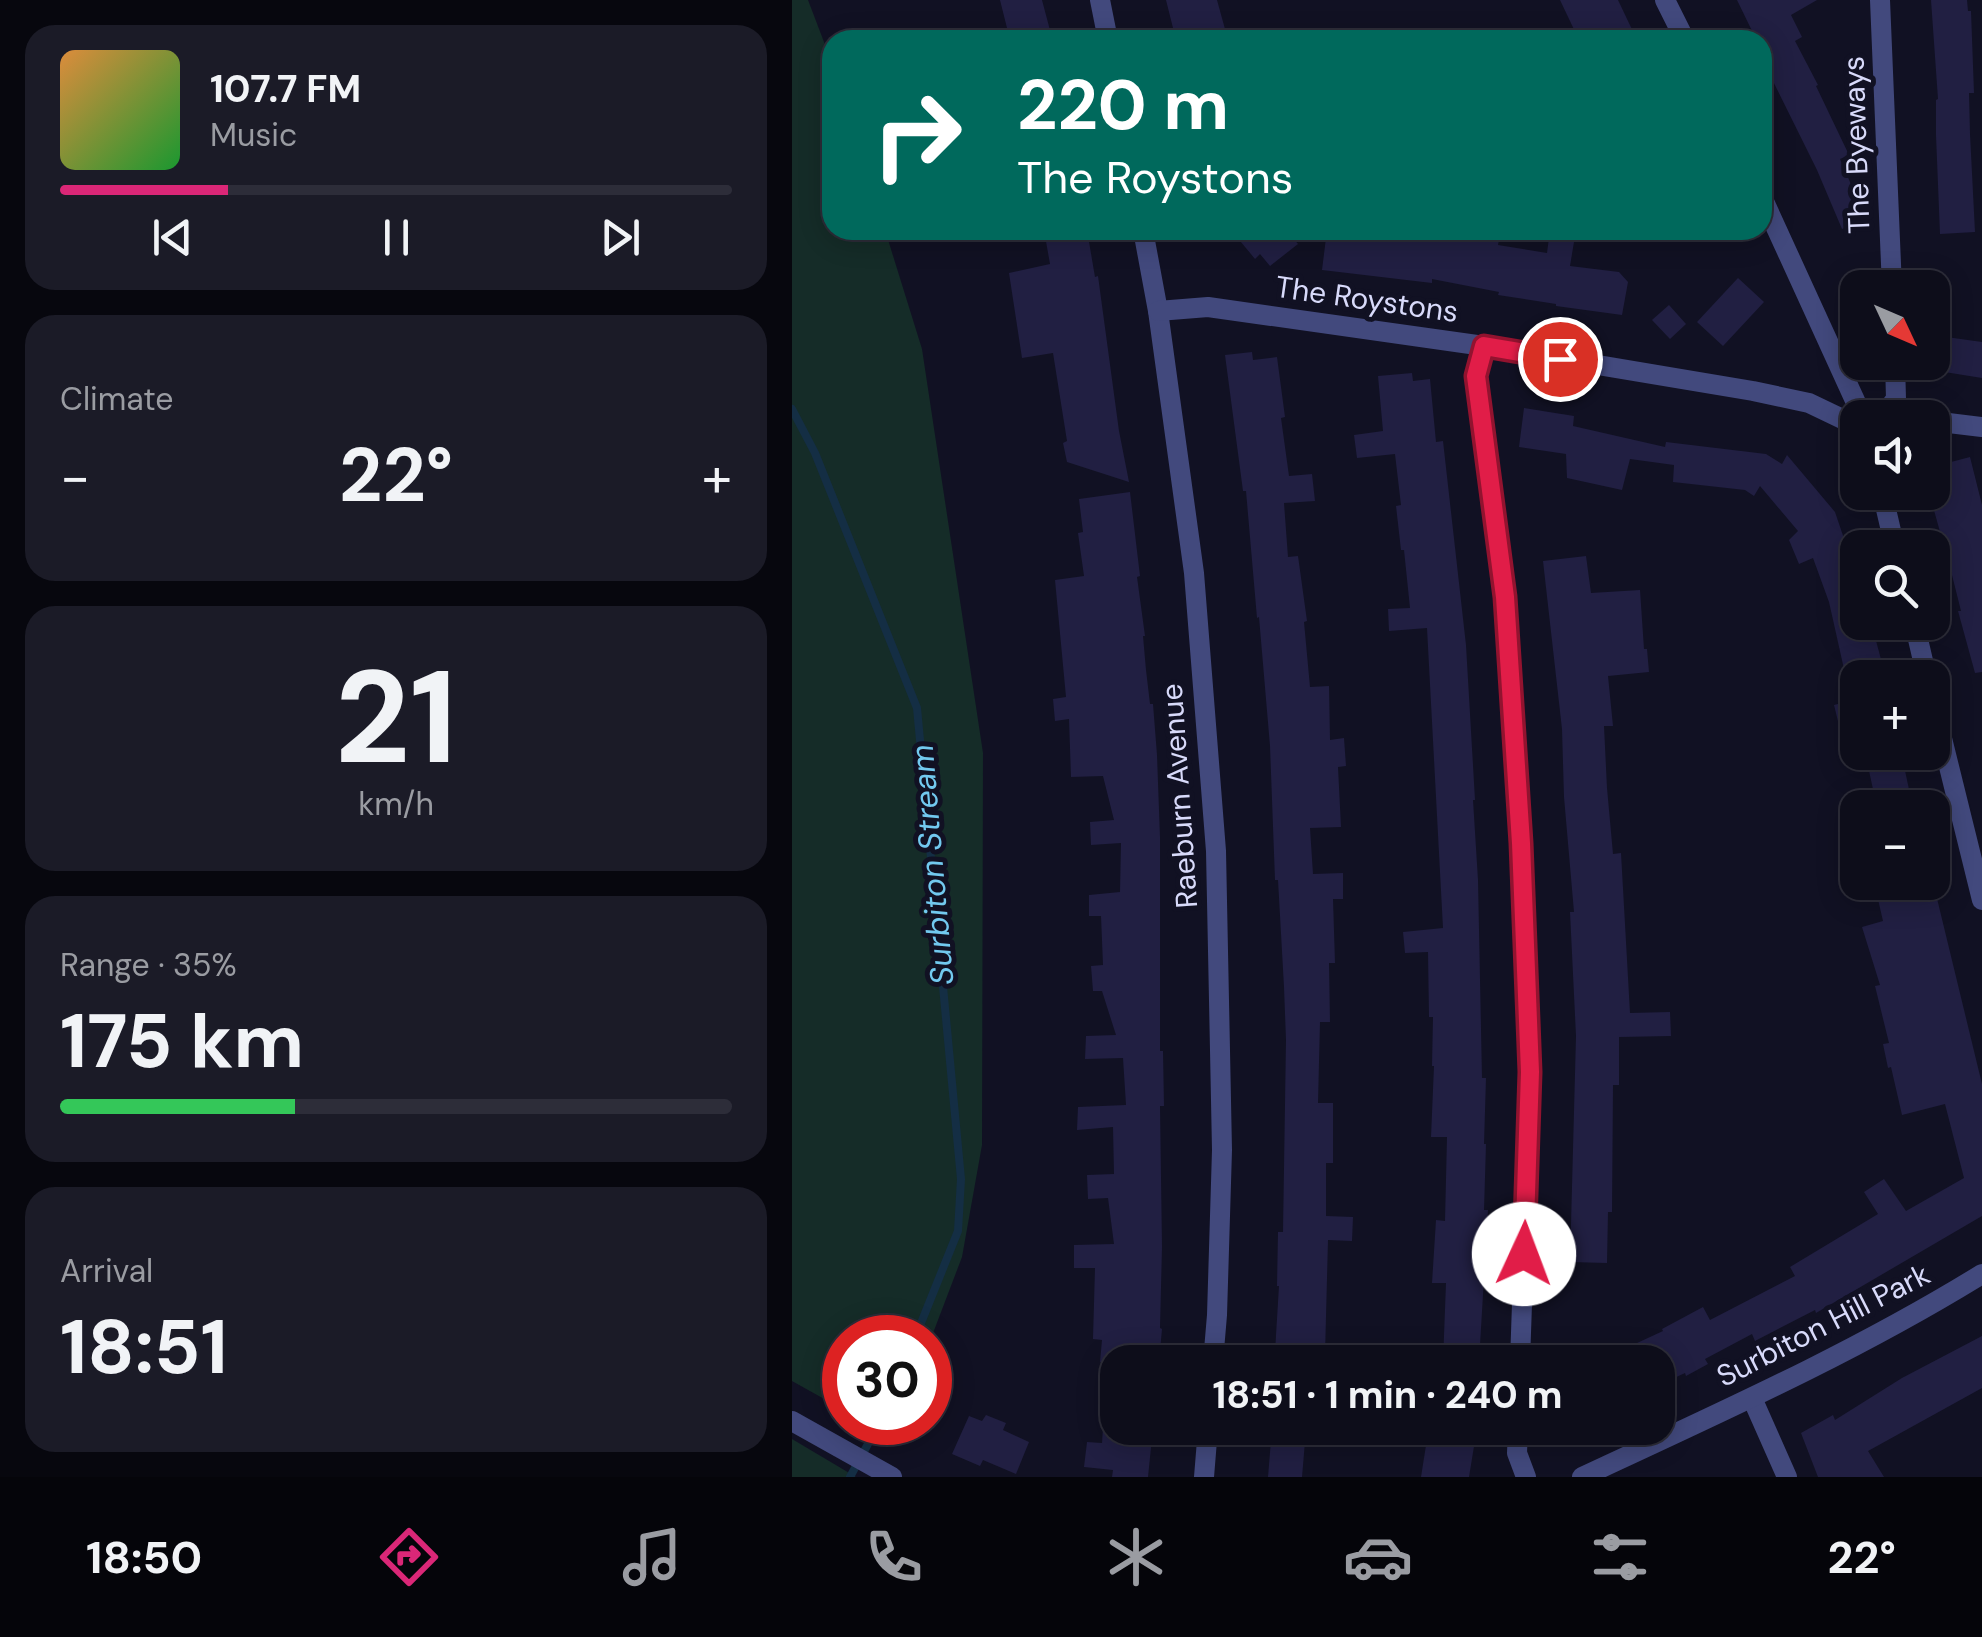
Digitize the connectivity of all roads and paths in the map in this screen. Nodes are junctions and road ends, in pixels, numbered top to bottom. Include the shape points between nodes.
1 (1100, 0) edge
2 (1665, 0) edge
3 (1880, 0) edge
4 (1106, 30) edge
5 (1680, 30) edge
6 (1772, 219) edge
7 (1145, 240) edge
8 (1891, 270) edge
9 (1158, 311) junction
10 (1484, 346) junction
11 (1855, 400) edge
12 (1840, 418) edge
13 (1950, 423) edge
14 (1982, 427) edge
15 (1950, 770) edge
16 (1982, 900) edge
17 (1982, 1274) edge
18 (1214, 1345) edge
19 (1521, 1345) edge
20 (1752, 1398) junction
21 (792, 1420) edge
22 (1207, 1445) edge
23 (1517, 1445) edge
24 (884, 1473) edge
25 (1204, 1477) edge
26 (1526, 1477) edge
27 (1582, 1477) edge
28 (1787, 1477) edge

1 - 4 street
2 - 5 street
3 - 8 street, The Byeways
6 - 11 street
7 - 9 street, Raeburn Avenue
9 - 10 street, The Roystons via 1208,307
9 - 18 street, Raeburn Avenue via 1194,572 1216,851 1222,1150
10 - 12 street, The Roystons via 1753,391 1809,403
10 - 19 street via 1476,376 1505,597 1530,1072
13 - 14 street
15 - 16 street
17 - 20 street, Surbiton Hill Park
20 - 27 street, Surbiton Hill Park
20 - 28 street
21 - 24 street
22 - 25 street
23 - 26 street

